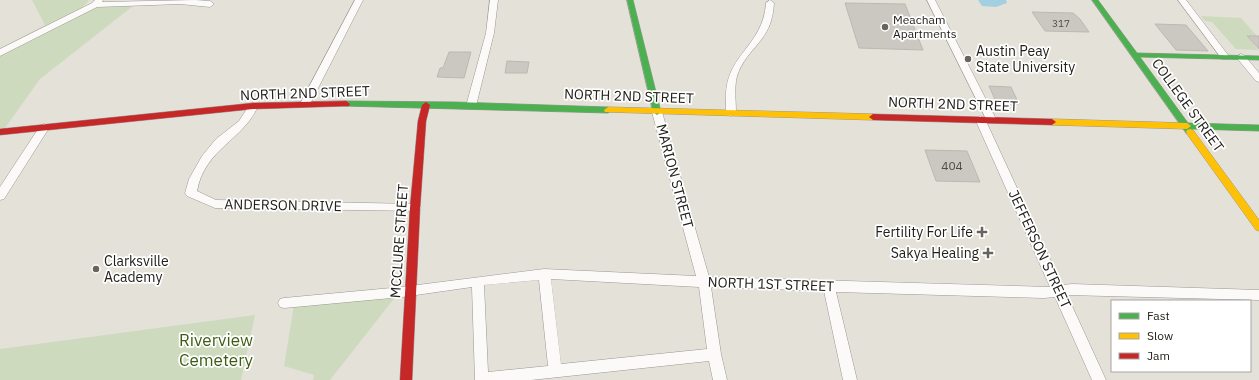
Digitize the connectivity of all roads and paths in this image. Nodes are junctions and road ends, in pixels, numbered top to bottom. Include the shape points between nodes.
1 (360, 0) edge
2 (494, 0) edge
3 (630, 0) edge
4 (931, 0) edge
5 (1095, 0) edge
6 (1182, 0) edge
7 (97, 3) edge
8 (770, 3) dead end
9 (210, 4) dead end
10 (0, 53) edge
11 (1134, 55) junction
12 (1225, 57) junction
13 (1240, 57) junction
14 (1259, 58) edge
15 (1259, 79) edge
16 (305, 104) junction
17 (426, 105) junction
18 (253, 106) junction
19 (471, 106) junction
20 (657, 112) junction
21 (731, 113) junction
22 (986, 119) junction
23 (1187, 126) junction
24 (44, 128) junction
25 (1259, 128) edge
26 (0, 132) edge
27 (0, 196) edge
28 (415, 208) junction
29 (1259, 227) edge
30 (544, 274) junction
31 (478, 281) junction
32 (704, 282) junction
33 (829, 286) junction
34 (1059, 290) junction
35 (409, 291) junction
36 (1259, 295) edge
37 (284, 303) dead end
38 (714, 354) junction
39 (555, 370) junction
40 (482, 379) edge
41 (406, 380) edge
42 (720, 380) edge
43 (850, 380) edge
44 (1099, 380) edge

1 - 16 street
2 - 19 street via 490,33
3 - 20 main road, MARION STREET
4 - 22 street, JEFFERSON STREET
5 - 11 main road, COLLEGE STREET
6 - 12 street
7 - 9 street via 180,1
7 - 10 street
8 - 21 street via 768,23 762,36 735,70 731,85
11 - 12 main road
11 - 23 main road, COLLEGE STREET
12 - 13 main road
13 - 14 main road
13 - 15 street
16 - 17 main road, NORTH 2ND STREET
16 - 18 main road, NORTH 2ND STREET
17 - 19 main road, NORTH 2ND STREET
17 - 28 main road, MCCLURE STREET via 422,121
18 - 24 main road, NORTH 2ND STREET
18 - 28 street, ANDERSON DRIVE via 248,119 220,141 209,154 192,183 191,193 215,204
19 - 20 main road, NORTH 2ND STREET
20 - 21 main road, NORTH 2ND STREET
20 - 32 street, MARION STREET
21 - 22 main road, NORTH 2ND STREET
22 - 23 main road, NORTH 2ND STREET
22 - 34 street, JEFFERSON STREET
23 - 25 main road, NORTH 2ND STREET
23 - 29 main road, COLLEGE STREET
24 - 26 main road, NORTH 2ND STREET
24 - 27 street
28 - 35 main road, MCCLURE STREET
30 - 31 street, NORTH 1ST STREET
30 - 32 street, NORTH 1ST STREET
30 - 39 street
31 - 35 street, NORTH 1ST STREET
31 - 40 street
32 - 33 street, NORTH 1ST STREET
32 - 38 street, MARION STREET
33 - 34 street, NORTH 1ST STREET via 1044,293
33 - 43 street
34 - 36 street, NORTH 1ST STREET
34 - 44 street, JEFFERSON STREET
35 - 37 street, NORTH 1ST STREET
35 - 41 main road, MCCLURE STREET
38 - 39 street
38 - 42 street, MARION STREET
39 - 40 street

